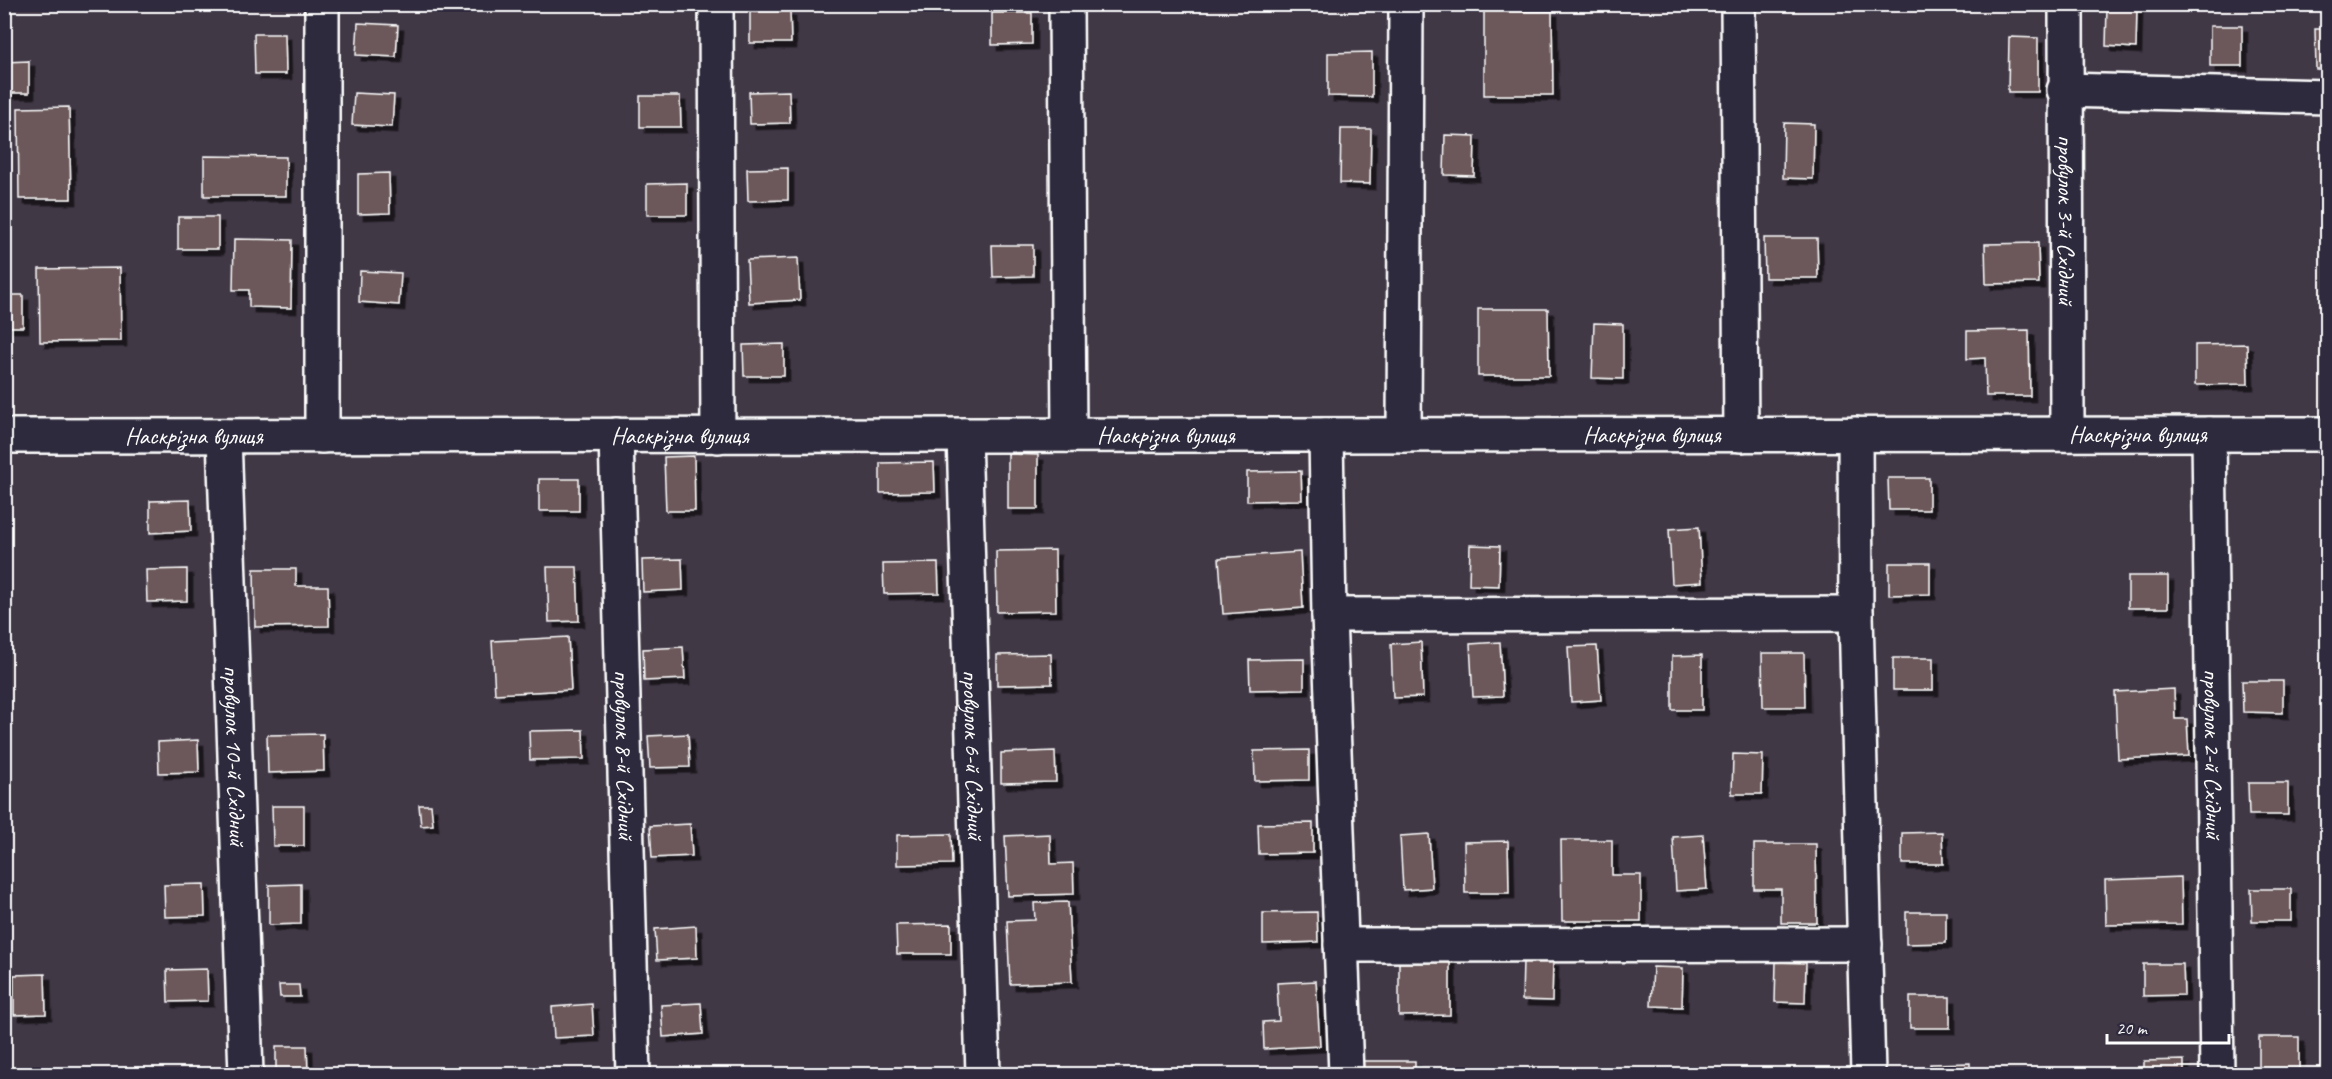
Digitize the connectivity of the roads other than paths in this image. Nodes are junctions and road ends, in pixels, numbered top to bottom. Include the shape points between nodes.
1 (322, 4) edge
2 (716, 4) edge
3 (1066, 4) edge
4 (1406, 4) edge
5 (1738, 4) edge
6 (2066, 4) edge
7 (2064, 90) junction
8 (2328, 97) edge
9 (1855, 434) junction
10 (2067, 434) junction
11 (2209, 434) junction
12 (2328, 434) edge
13 (616, 435) junction
14 (964, 435) junction
15 (1069, 435) junction
16 (1326, 435) junction
17 (1404, 435) junction
18 (1741, 435) junction
19 (4, 436) edge
20 (224, 436) junction
21 (322, 436) junction
22 (718, 436) junction
23 (1329, 615) junction
24 (1856, 615) junction
25 (1864, 944) junction
26 (1341, 945) junction
27 (246, 1074) edge
28 (633, 1074) edge
29 (983, 1074) edge
30 (1346, 1074) edge
31 (1868, 1074) edge
32 (2217, 1074) edge

1 - 21 street
2 - 22 street
3 - 15 street
4 - 17 street
5 - 18 street
6 - 7 street, провулок 3-й Східний
7 - 8 street
7 - 10 street, провулок 3-й Східний
9 - 10 street, Наскрізна вулиця
9 - 18 street, Наскрізна вулиця
9 - 24 street
10 - 11 street, Наскрізна вулиця
11 - 12 street, Наскрізна вулиця
11 - 32 street, провулок 2-й Східний
13 - 21 street, Наскрізна вулиця
13 - 22 street, Наскрізна вулиця
13 - 28 street, провулок 8-й Східний
14 - 15 street, Наскрізна вулиця
14 - 22 street, Наскрізна вулиця
14 - 29 street, провулок 6-й Східний
15 - 16 street, Наскрізна вулиця
16 - 17 street, Наскрізна вулиця
16 - 23 street
17 - 18 street, Наскрізна вулиця
19 - 20 street, Наскрізна вулиця
20 - 21 street, Наскрізна вулиця
20 - 27 street, провулок 10-й Східний
23 - 24 street
23 - 26 street
24 - 25 street
25 - 26 street
25 - 31 street
26 - 30 street

